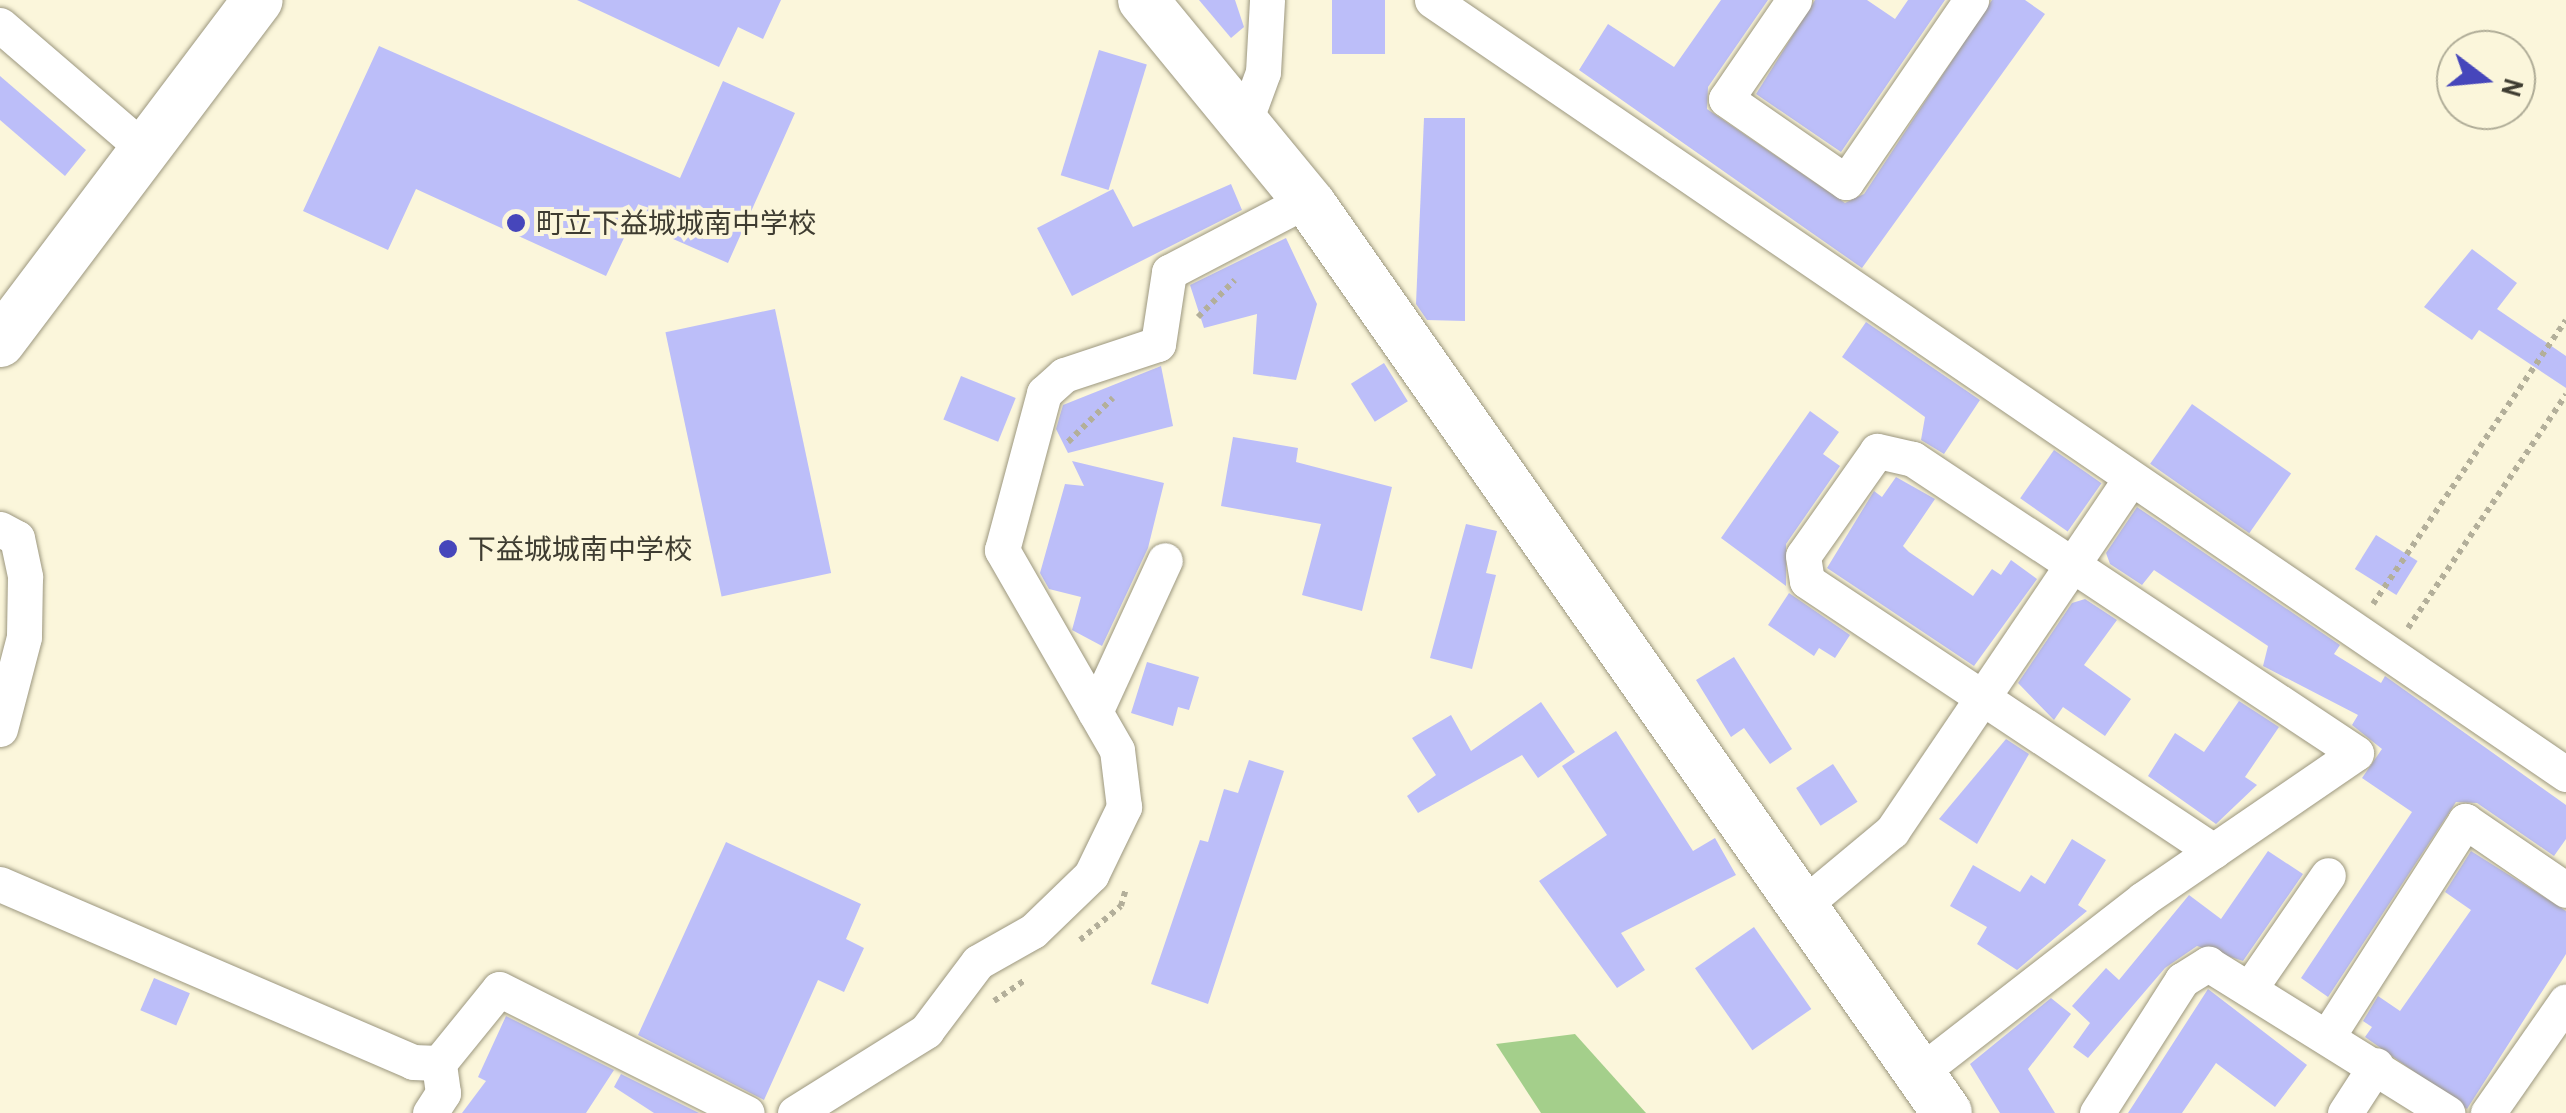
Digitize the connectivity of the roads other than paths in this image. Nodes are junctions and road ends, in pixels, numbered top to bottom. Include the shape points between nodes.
1 (258, 0) edge
2 (1143, 0) edge
3 (1267, 0) edge
4 (1432, 0) edge
5 (1794, 0) edge
6 (1970, 0) edge
7 (0, 26) edge
8 (1246, 121) junction
9 (142, 147) junction
10 (1307, 200) junction
11 (0, 342) edge
12 (2130, 480) junction
13 (0, 528) edge
14 (1165, 560) dead end
15 (2076, 567) junction
16 (1984, 696) junction
17 (1096, 712) junction
18 (0, 729) edge
19 (2566, 774) edge
20 (2213, 851) junction
21 (2328, 874) dead end
22 (0, 884) edge
23 (2566, 890) edge
24 (1802, 906) junction
25 (2250, 988) junction
26 (2566, 1001) edge
27 (2329, 1034) junction
28 (439, 1063) junction
29 (2376, 1065) junction
30 (1918, 1073) junction
31 (430, 1113) edge
32 (747, 1113) edge
33 (795, 1113) edge
34 (1947, 1113) edge
35 (2096, 1113) edge
36 (2345, 1113) edge
37 (2446, 1113) edge
38 (2488, 1113) edge

1 - 9 street
2 - 8 street
3 - 8 street via 1263,72
4 - 12 street
5 - 6 street via 1726,98 1846,182
7 - 9 street
8 - 10 street
9 - 11 street
10 - 17 street via 1170,272 1158,344 1064,375 1044,393 1002,550
10 - 24 street
12 - 15 street
12 - 19 street via 2360,625
13 - 18 street via 16,538 25,577 24,637
14 - 17 street
15 - 16 street
15 - 16 street via 1912,458 1876,451 1803,556 1807,581
15 - 20 street via 2356,753
16 - 20 street
16 - 24 street via 1892,831
17 - 33 street via 1117,750 1124,807 1091,874 1032,931 978,962 926,1031
20 - 30 street
21 - 25 street
22 - 28 street via 413,1062
23 - 27 street via 2465,821
24 - 30 street
25 - 27 street
25 - 35 street via 2208,964 2182,980
26 - 38 street
27 - 29 street
28 - 31 street via 443,1093
28 - 32 street via 499,989
29 - 36 street
29 - 37 street
30 - 34 street

